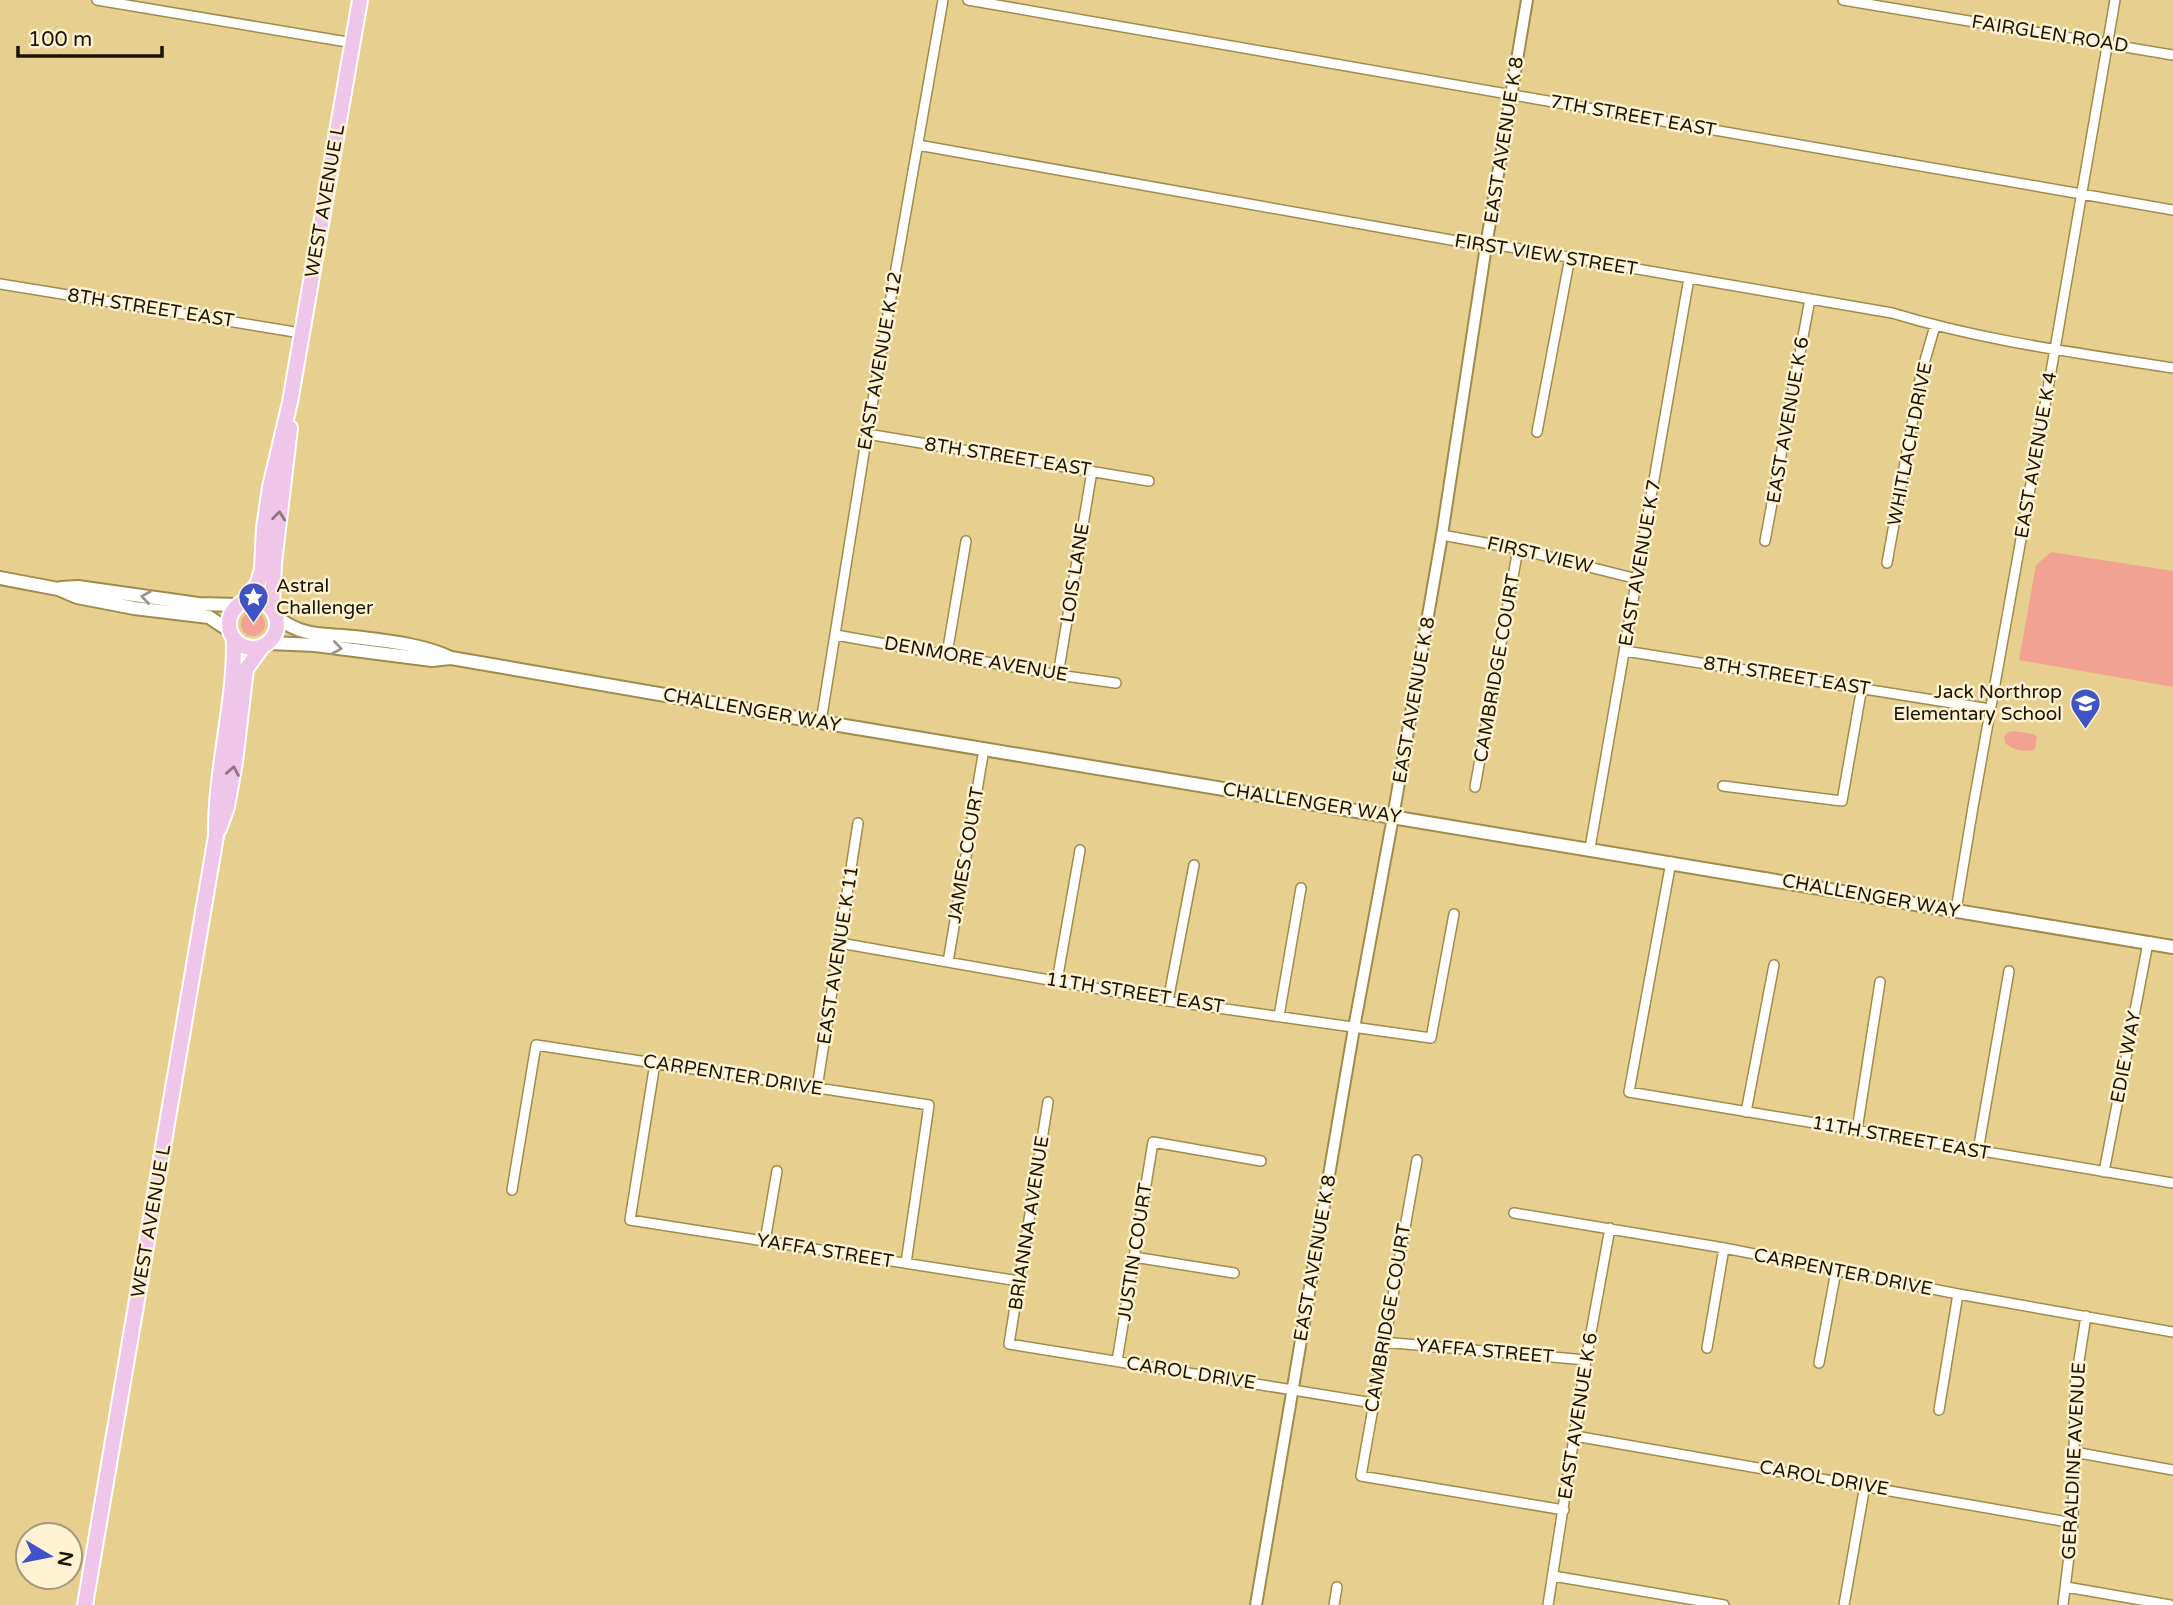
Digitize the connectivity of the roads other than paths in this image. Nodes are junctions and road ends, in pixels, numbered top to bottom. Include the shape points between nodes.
1 (97, 0) edge
2 (360, 0) edge
3 (943, 0) edge
4 (968, 0) edge
5 (1527, 0) edge
6 (1843, 0) edge
7 (2115, 0) edge
8 (353, 43) junction
9 (2107, 44) junction
10 (2173, 55) edge
11 (1511, 94) junction
12 (918, 145) junction
13 (2081, 193) junction
14 (2173, 210) edge
15 (1486, 246) junction
16 (1570, 257) junction
17 (1689, 278) junction
18 (0, 284) edge
19 (1810, 299) junction
20 (1936, 326) junction
21 (301, 333) junction
22 (2055, 349) junction
23 (2173, 368) edge
24 (290, 402) junction
25 (1537, 432) dead end
26 (867, 434) junction
27 (1092, 471) junction
28 (1149, 481) dead end
29 (1442, 535) junction
30 (966, 541) dead end
31 (1765, 541) dead end
32 (1518, 549) junction
33 (1887, 564) dead end
34 (0, 578) edge
35 (1637, 579) junction
36 (58, 589) junction
37 (242, 603) junction
38 (274, 612) junction
39 (232, 635) junction
40 (836, 635) junction
41 (265, 645) junction
42 (1625, 651) junction
43 (947, 654) junction
44 (451, 658) junction
45 (1058, 674) junction
46 (1116, 682) dead end
47 (1862, 687) junction
48 (1990, 709) junction
49 (821, 722) junction
50 (984, 749) junction
51 (1723, 786) dead end
52 (1475, 787) dead end
53 (1393, 817) junction
54 (858, 823) dead end
55 (216, 836) junction
56 (1590, 848) junction
57 (1080, 849) dead end
58 (1671, 862) junction
59 (1194, 865) dead end
60 (1301, 888) dead end
61 (1956, 910) junction
62 (1454, 914) dead end
63 (839, 943) junction
64 (2148, 943) junction
65 (2173, 947) edge
66 (948, 962) junction
67 (1774, 965) dead end
68 (2009, 971) dead end
69 (1057, 981) junction
70 (1880, 982) dead end
71 (1168, 1001) junction
72 (1279, 1016) junction
73 (1354, 1028) junction
74 (655, 1063) junction
75 (817, 1088) junction
76 (1048, 1102) dead end
77 (1746, 1112) junction
78 (1857, 1130) junction
79 (1978, 1151) junction
80 (1417, 1160) dead end
81 (1261, 1161) dead end
82 (777, 1171) dead end
83 (2104, 1172) junction
84 (2173, 1183) edge
85 (512, 1190) dead end
86 (1514, 1213) dead end
87 (1610, 1228) junction
88 (765, 1241) junction
89 (1724, 1248) junction
90 (1134, 1257) junction
91 (906, 1263) junction
92 (1836, 1271) junction
93 (1234, 1273) dead end
94 (1020, 1281) junction
95 (1958, 1294) junction
96 (2085, 1316) junction
97 (2173, 1332) edge
98 (1383, 1342) junction
99 (1009, 1344) joint
100 (1707, 1348) dead end
101 (1586, 1360) junction
102 (1117, 1361) junction
103 (1819, 1363) dead end
104 (1292, 1389) junction
105 (1373, 1403) junction
106 (1938, 1410) dead end
107 (1575, 1436) junction
108 (2074, 1452) junction
109 (2173, 1470) edge
110 (1865, 1485) junction
111 (1564, 1510) junction
112 (2073, 1522) junction
113 (1553, 1576) junction
114 (1337, 1587) dead end
115 (2066, 1587) junction
116 (85, 1605) edge
117 (1256, 1605) edge
118 (1334, 1605) edge
119 (1548, 1605) edge
120 (1724, 1605) edge
121 (1844, 1605) edge
122 (2063, 1605) edge
123 (2170, 1605) edge

1 - 8 street
2 - 8 main road, WEST AVENUE L
3 - 12 street, EAST AVENUE K 12
4 - 11 street, 7TH STREET EAST
5 - 11 street, EAST AVENUE K 8
6 - 9 street, FAIRGLEN ROAD
7 - 9 street, EAST AVENUE K 4
8 - 21 main road, WEST AVENUE L
9 - 10 street, FAIRGLEN ROAD
9 - 13 street, EAST AVENUE K 4
11 - 13 street, 7TH STREET EAST
11 - 15 street, EAST AVENUE K 8
12 - 15 street, FIRST VIEW STREET
12 - 26 street, EAST AVENUE K 12
13 - 14 street, 7TH STREET EAST
13 - 22 street, EAST AVENUE K 4
15 - 16 street, FIRST VIEW STREET
15 - 29 street, EAST AVENUE K 8
16 - 17 street, FIRST VIEW STREET
16 - 25 street
17 - 19 street, FIRST VIEW STREET
17 - 35 street, EAST AVENUE K 7
18 - 21 street, 8TH STREET EAST
19 - 20 street, FIRST VIEW STREET
19 - 31 street, EAST AVENUE K 6
20 - 22 street, FIRST VIEW STREET
20 - 33 street, WHITLACH DRIVE via 1921,374
21 - 24 main road, WEST AVENUE L
22 - 23 street, FIRST VIEW STREET
22 - 48 street, EAST AVENUE K 4
24 - 37 main road, WEST AVENUE L via 270,486 260,579
38 -> 24 main road, WEST AVENUE L via 274,563 290,438
26 - 27 street, 8TH STREET EAST
26 - 40 street, EAST AVENUE K 12
27 - 28 street, 8TH STREET EAST
27 - 45 street, LOIS LANE
29 - 32 street, FIRST VIEW
29 - 53 street, EAST AVENUE K 8
30 - 43 street
32 - 35 street, FIRST VIEW
32 - 52 street, CAMBRIDGE COURT
34 - 36 main road
35 - 42 street, EAST AVENUE K 7
37 -> 36 main road via 198,604 78,587
36 - 39 main road via 134,608 209,617
37 - 38 main road via 260,601
37 - 39 main road via 230,617
38 - 41 main road via 277,630
38 - 44 main road, CHALLENGER WAY via 298,631 416,646
39 - 41 main road via 247,648
39 - 55 main road, WEST AVENUE L via 233,687 215,805
40 - 43 street, DENMORE AVENUE
40 - 49 street, EAST AVENUE K 12
41 -> 44 main road, CHALLENGER WAY
55 -> 41 main road, WEST AVENUE L via 235,762 246,669
42 - 47 street, 8TH STREET EAST
42 - 56 street, EAST AVENUE K 7
43 - 45 street, DENMORE AVENUE
44 - 49 main road, CHALLENGER WAY
45 - 46 street, DENMORE AVENUE
47 - 48 street, 8TH STREET EAST
47 - 51 street via 1842,801
48 - 61 street, EAST AVENUE K 4
49 - 50 main road, CHALLENGER WAY
50 - 53 main road, CHALLENGER WAY
50 - 66 street, JAMES COURT
53 - 56 main road, CHALLENGER WAY
53 - 73 street, EAST AVENUE K 8
54 - 63 street, EAST AVENUE K 11
55 - 116 main road, WEST AVENUE L
56 - 58 main road, CHALLENGER WAY
57 - 69 street
58 - 61 main road, CHALLENGER WAY
58 - 77 street, 11TH STREET EAST via 1629,1092
59 - 71 street
60 - 72 street
61 - 64 main road, CHALLENGER WAY
62 - 73 street, 11TH STREET EAST via 1431,1038
63 - 66 street, 11TH STREET EAST
63 - 75 street, EAST AVENUE K 11
64 - 65 main road, CHALLENGER WAY
64 - 83 street, EDIE WAY
66 - 69 street, 11TH STREET EAST
67 - 77 street
68 - 79 street
69 - 71 street, 11TH STREET EAST
70 - 78 street
71 - 72 street, 11TH STREET EAST
72 - 73 street, 11TH STREET EAST
73 - 104 street, EAST AVENUE K 8
74 - 75 street, CARPENTER DRIVE
74 - 85 street, CARPENTER DRIVE via 536,1045
74 - 88 street, YAFFA STREET via 630,1220
75 - 91 street, CARPENTER DRIVE via 929,1105
76 - 94 street, BRIANNA AVENUE
77 - 78 street, 11TH STREET EAST
78 - 79 street, 11TH STREET EAST
79 - 83 street, 11TH STREET EAST
80 - 98 street, CAMBRIDGE COURT
81 - 90 street, JUSTIN COURT via 1153,1142
82 - 88 street
83 - 84 street, 11TH STREET EAST
86 - 87 street, CARPENTER DRIVE
87 - 89 street, CARPENTER DRIVE
87 - 101 street, EAST AVENUE K 6
88 - 91 street, YAFFA STREET
89 - 92 street, CARPENTER DRIVE
89 - 100 street
90 - 93 street
90 - 102 street, JUSTIN COURT
91 - 94 street, YAFFA STREET
92 - 95 street, CARPENTER DRIVE
92 - 103 street
94 - 99 street, BRIANNA AVENUE
95 - 96 street, CARPENTER DRIVE
95 - 106 street
96 - 97 street, CARPENTER DRIVE
96 - 108 street, GERALDINE AVENUE via 2075,1387
98 - 101 street, YAFFA STREET
98 - 105 street, CAMBRIDGE COURT
99 - 102 street, CAROL DRIVE
101 - 107 street, EAST AVENUE K 6
102 - 104 street, CAROL DRIVE
104 - 105 street, CAROL DRIVE
104 - 117 street, EAST AVENUE K 8
105 - 111 street, CAMBRIDGE COURT via 1361,1476
107 - 110 street, CAROL DRIVE
107 - 111 street, EAST AVENUE K 6
108 - 109 street
108 - 112 street, GERALDINE AVENUE
110 - 112 street, CAROL DRIVE
110 - 121 street
111 - 113 street, EAST AVENUE K 6
112 - 115 street, GERALDINE AVENUE
113 - 119 street, EAST AVENUE K 6
113 - 120 street
114 - 118 street
115 - 122 street, GERALDINE AVENUE
115 - 123 street

